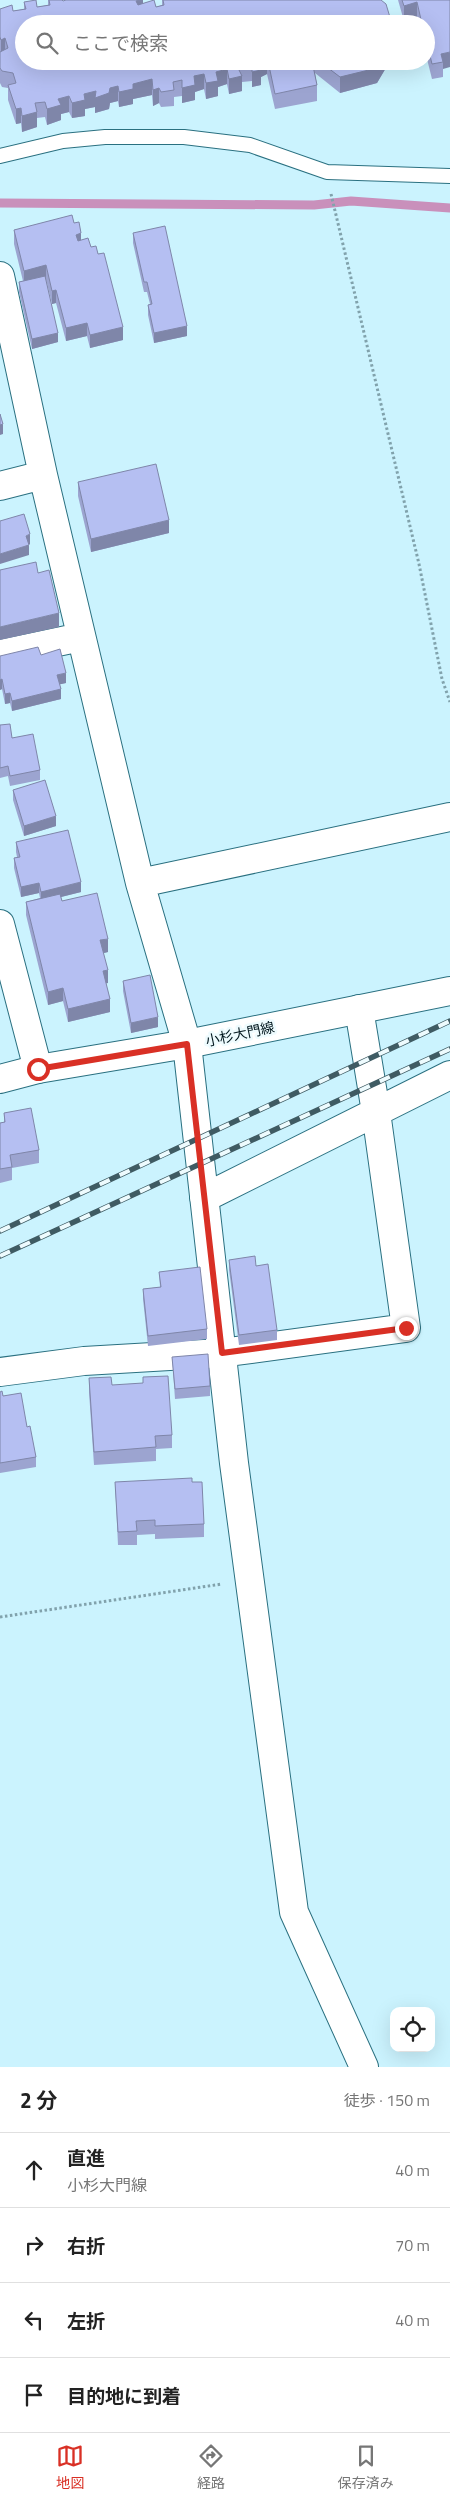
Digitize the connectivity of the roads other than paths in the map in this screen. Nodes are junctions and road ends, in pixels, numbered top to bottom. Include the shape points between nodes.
1 (0, 156) edge
2 (450, 176) edge
3 (0, 276) edge
4 (10, 376) edge
5 (42, 475) junction
6 (0, 486) edge
7 (81, 637) junction
8 (0, 654) edge
9 (450, 817) edge
10 (140, 883) junction
11 (0, 924) edge
12 (450, 991) edge
13 (359, 1009) junction
14 (187, 1044) junction
15 (38, 1069) junction
16 (450, 1075) edge
17 (0, 1079) edge
18 (376, 1112) junction
19 (204, 1198) junction
20 (222, 1353) junction
21 (0, 1372) edge
22 (364, 2067) edge

1 - 2 lane via 63,141 105,137 184,137 250,145 327,172
3 - 4 street
4 - 5 street
5 - 6 street
5 - 7 street
7 - 8 street
7 - 10 street
9 - 10 street
10 - 14 street
11 - 15 street
12 - 13 street, 小杉大門線
13 - 14 street, 小杉大門線
13 - 18 street
14 - 15 street, 小杉大門線
14 - 19 street
15 - 17 street, 小杉大門線
16 - 18 street
18 - 19 street
18 - 20 street via 406,1328
19 - 20 street
20 - 21 street via 84,1361
20 - 22 street via 294,1912

